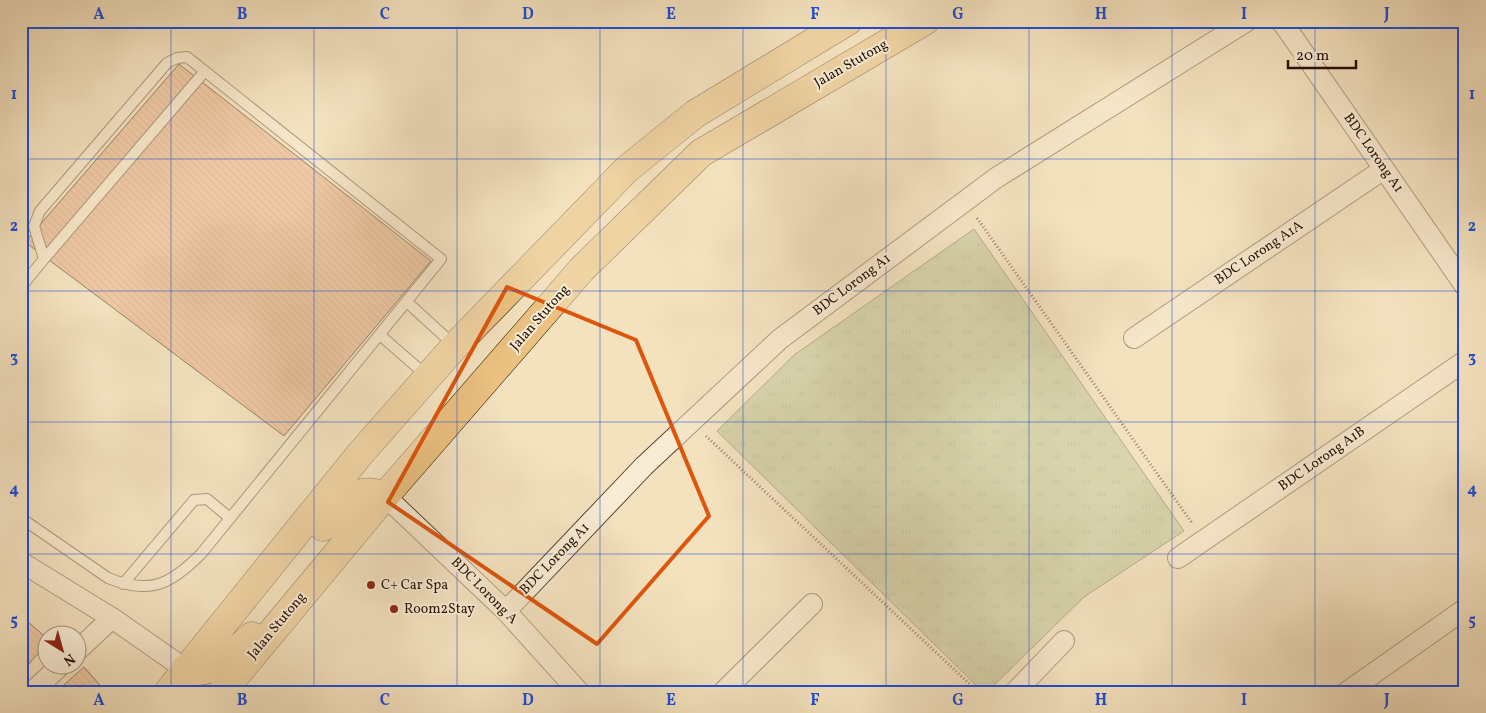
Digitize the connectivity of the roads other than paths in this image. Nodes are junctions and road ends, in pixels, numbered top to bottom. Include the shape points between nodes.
1 (848, 21) edge
2 (925, 21) edge
3 (1247, 21) edge
4 (1280, 21) edge
5 (205, 71) junction
6 (1384, 169) junction
7 (44, 260) junction
8 (1465, 286) edge
9 (21, 287) edge
10 (407, 302) junction
11 (380, 335) junction
12 (1134, 338) dead end
13 (455, 346) junction
14 (1465, 361) edge
15 (428, 377) junction
16 (385, 496) junction
17 (21, 518) edge
18 (230, 518) junction
19 (1178, 558) dead end
20 (21, 562) edge
21 (123, 584) junction
22 (241, 601) junction
23 (812, 604) dead end
24 (1465, 608) edge
25 (506, 611) junction
26 (286, 614) junction
27 (112, 618) junction
28 (88, 641) edge
29 (1064, 641) dead end
30 (185, 669) junction
31 (49, 676) edge
32 (32, 692) edge
33 (168, 692) edge
34 (222, 692) edge
35 (578, 692) edge
36 (723, 692) edge
37 (1015, 692) edge
38 (1347, 692) edge

1 - 13 main road via 695,114 627,169
2 - 16 main road, Jalan Stutong via 701,153 582,269
3 - 25 street, BDC Lorong A1 via 996,178 780,339 644,466
4 - 6 street, BDC Lorong A1
5 - 7 lane
5 - 7 lane via 187,57 168,63 40,211 34,226
5 - 10 lane via 441,259
6 - 8 street, BDC Lorong A1
6 - 12 street, BDC Lorong A1A
7 - 9 lane
10 - 11 lane
10 - 13 lane
11 - 15 lane
11 - 18 lane
13 - 15 main road
14 - 19 street, BDC Lorong A1B
15 - 22 main road via 360,454
16 - 22 main road via 372,490 344,501 300,554
16 - 25 street, BDC Lorong A
16 - 26 main road, Jalan Stutong
17 - 21 lane via 108,578
18 - 21 lane via 183,572 165,583 146,588
18 - 21 lane via 207,499 194,500
20 - 27 street
22 - 30 main road
23 - 36 street
24 - 38 street
25 - 35 street, BDC Lorong A
26 - 30 main road via 258,630 211,668 200,672
26 - 34 main road, Jalan Stutong
27 - 28 street
27 - 30 street
29 - 37 street
30 - 33 main road
31 - 32 street

